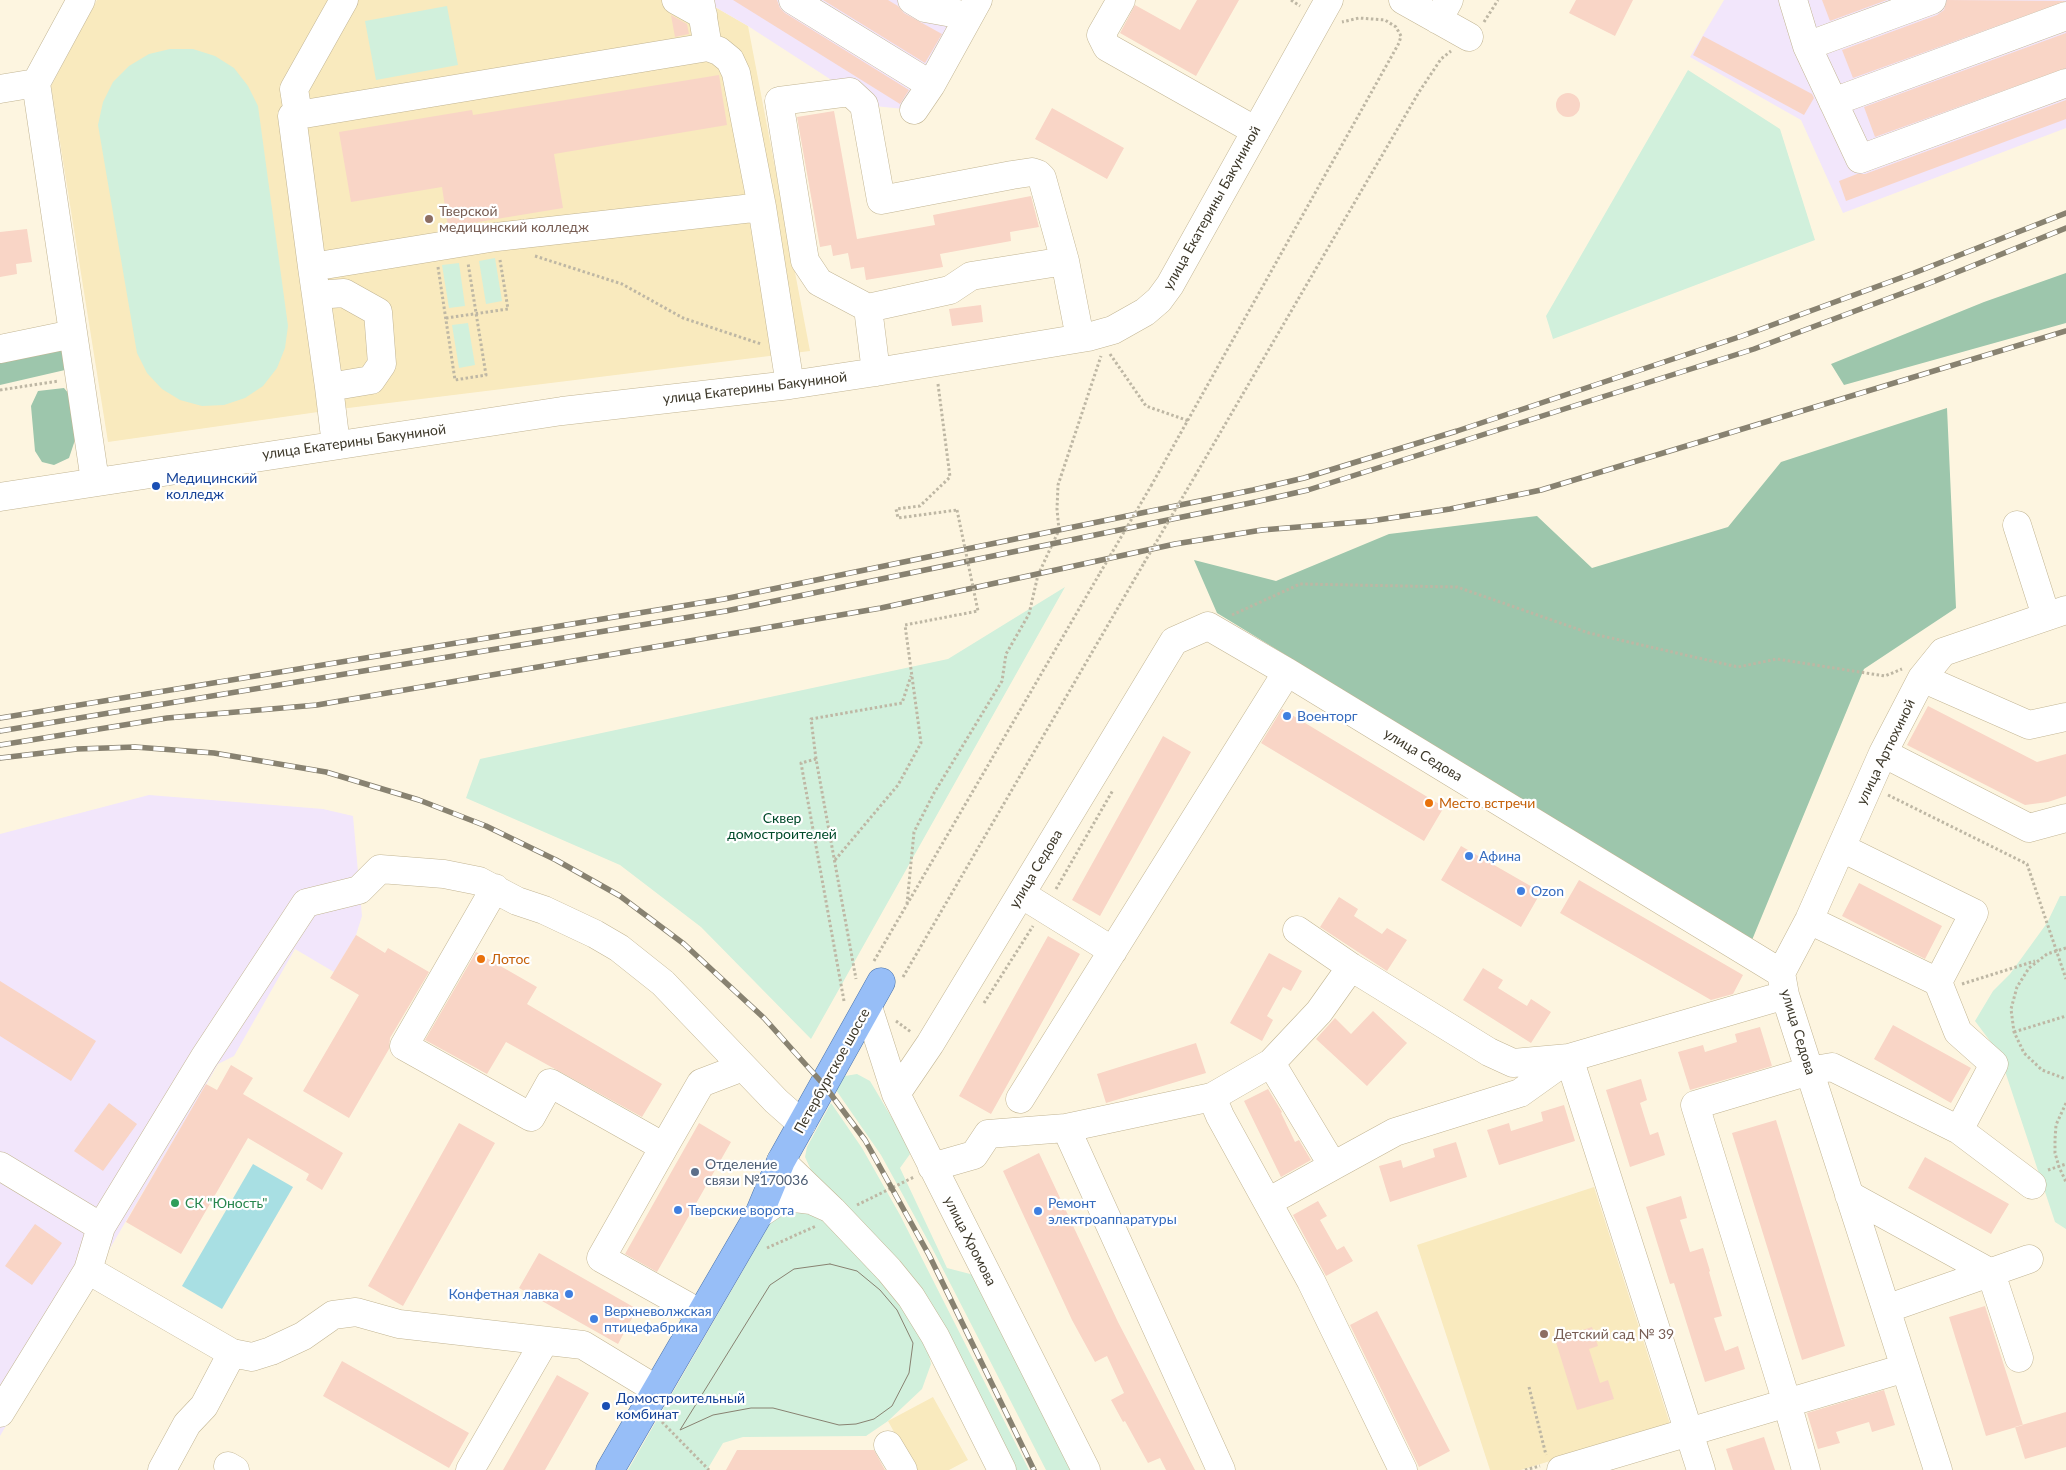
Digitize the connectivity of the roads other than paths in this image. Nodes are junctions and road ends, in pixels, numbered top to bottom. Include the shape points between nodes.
1 (81, 0) edge
2 (344, 0) edge
3 (676, 0) edge
4 (793, 0) edge
5 (912, 0) edge
6 (1121, 0) edge
7 (1403, 0) edge
8 (1792, 0) edge
9 (1932, 0) edge
10 (702, 8) edge
11 (974, 8) edge
12 (1444, 10) edge
13 (1332, 12) edge
14 (2066, 16) edge
15 (1469, 37) road end
16 (1808, 46) junction
17 (708, 47) junction
18 (36, 83) junction
19 (2066, 83) edge
20 (931, 85) junction
21 (0, 89) edge
22 (1834, 102) junction
23 (914, 110) dead end
24 (298, 114) junction
25 (1256, 131) junction
26 (762, 207) junction
27 (1065, 262) junction
28 (312, 267) junction
29 (316, 295) junction
30 (868, 308) junction
31 (73, 334) junction
32 (1091, 346) junction
33 (0, 349) edge
34 (876, 372) junction
35 (790, 385) junction
36 (329, 387) junction
37 (336, 445) junction
38 (95, 481) junction
39 (0, 497) edge
40 (2017, 525) dead end
41 (2056, 613) edge
42 (1287, 672) junction
43 (1916, 672) junction
44 (2066, 717) edge
45 (1884, 753) junction
46 (2066, 818) edge
47 (1842, 848) junction
48 (495, 888) junction
49 (1021, 894) junction
50 (1809, 920) junction
51 (1297, 930) dead end
52 (1113, 951) junction
53 (1351, 967) junction
54 (1783, 984) junction
55 (1940, 986) junction
56 (870, 987) joint
57 (1569, 1058) junction
58 (1271, 1063) junction
59 (743, 1068) junction
60 (1809, 1071) junction
61 (896, 1094) junction
62 (1212, 1097) junction
63 (1020, 1099) dead end
64 (802, 1124) junction
65 (1066, 1128) junction
66 (1959, 1130) junction
67 (664, 1147) junction
68 (781, 1161) junction
69 (0, 1166) edge
70 (1333, 1166) junction
71 (932, 1167) junction
72 (2032, 1185) dead end
73 (1849, 1195) junction
74 (1268, 1202) junction
75 (832, 1210) junction
76 (759, 1214) junction
77 (101, 1227) junction
78 (2029, 1259) dead end
79 (88, 1270) junction
80 (1990, 1273) junction
81 (687, 1306) junction
82 (1886, 1309) junction
83 (544, 1342) junction
84 (232, 1353) junction
85 (2018, 1358) dead end
86 (1905, 1368) junction
87 (650, 1385) junction
88 (1787, 1403) junction
89 (0, 1413) edge
90 (1689, 1432) junction
91 (888, 1445) dead end
92 (1555, 1466) edge
93 (162, 1470) edge
94 (470, 1470) edge
95 (593, 1470) edge
96 (610, 1470) edge
97 (903, 1470) edge
98 (1001, 1470) edge
99 (1086, 1470) edge
100 (1221, 1470) edge
101 (1402, 1470) edge
102 (1701, 1470) edge
103 (1806, 1470) edge
104 (1938, 1470) edge

1 - 18 street
2 - 24 street via 294,89
3 - 10 street
4 - 20 street
5 - 11 street via 925,8
6 - 25 street via 1101,35 1107,47
7 - 12 street
8 - 16 street
9 - 16 street
10 - 17 street
11 - 20 street
12 - 15 street
13 - 25 street, улица Екатерины Бакуниной
14 - 22 street
16 - 22 street
17 - 24 street
17 - 26 street via 730,60 736,73
18 - 21 street
18 - 31 street
19 - 22 street via 1860,159
20 - 23 street
24 - 28 street via 292,116
25 - 32 street, улица Екатерины Бакуниной via 1159,300
26 - 28 street via 496,237
26 - 35 street
27 - 30 street via 971,276 950,290
27 - 30 street via 1042,178 1038,174 1012,175 881,200 864,105 850,92 779,101 805,261 819,282
27 - 32 street
28 - 29 street
29 - 36 street
29 - 36 street via 344,293 378,312 382,364 371,380
30 - 34 street
31 - 33 street
31 - 38 street
32 - 34 street, улица Екатерины Бакуниной
34 - 35 street, улица Екатерины Бакуниной
35 - 37 street, улица Екатерины Бакуниной via 562,411
36 - 37 street
37 - 38 street, улица Екатерины Бакуниной
38 - 39 street, улица Екатерины Бакуниной
40 - 41 street
41 - 43 street, улица Артюхиной via 1943,652
42 - 49 street, улица Седова via 1208,626 1174,641
42 - 52 street
42 - 54 street, улица Седова
43 - 44 street via 2029,725
43 - 45 street, улица Артюхиной
45 - 46 street via 2029,828
45 - 47 street, улица Артюхиной
47 - 50 street, улица Артюхиной
47 - 55 street via 1974,913
48 - 59 street via 517,901 570,921 619,948 663,983
48 - 67 street via 404,1046 531,1117 550,1083
48 - 77 street via 480,881 444,874 380,869 359,890 306,903 204,1058
49 - 52 street
49 - 61 street, улица Седова
50 - 54 street, улица Артюхиной
50 - 55 street
51 - 53 street
52 - 63 street
53 - 57 street via 1489,1052 1513,1063
53 - 58 street via 1320,1012
54 - 57 street
54 - 60 street, улица Седова
55 - 66 street via 1958,1032 1994,1064
56 - 61 street, улица Хромова
56 - 64 main road, Петербургское шоссе
57 - 70 street via 1520,1094 1395,1132
57 - 90 street
58 - 62 street
58 - 70 street
59 - 64 street
59 - 67 street via 701,1083
60 - 66 street via 1832,1067
60 - 73 street, улица Седова
60 - 88 street via 1694,1105
61 - 71 street, улица Хромова
62 - 65 street
62 - 74 street
64 - 68 main road, Петербургское шоссе
65 - 71 street via 988,1134 974,1155
65 - 100 street
66 - 72 street
67 - 81 street via 601,1258
68 - 75 street
68 - 76 main road, Петербургское шоссе
68 - 81 main road, Петербургское шоссе via 744,1207
69 - 77 street
70 - 74 street
71 - 99 street, улица Хромова
73 - 80 street
73 - 82 street, улица Седова
74 - 101 street via 1311,1281
75 - 76 street via 815,1201 796,1198 777,1202
75 - 98 street via 888,1270 924,1316
76 - 87 main road, Петербургское шоссе
77 - 79 street
78 - 80 street
79 - 84 street
79 - 89 street
80 - 82 street
80 - 85 street
81 - 87 main road, Петербургское шоссе
82 - 86 street, улица Седова
83 - 84 street via 399,1324 356,1312 333,1315 303,1336 271,1351 252,1356
83 - 87 street via 583,1345
83 - 94 street
84 - 93 street via 204,1406 187,1424
86 - 88 street
86 - 104 street, улица Седова
87 - 95 main road, Петербургское шоссе
87 - 96 main road, Петербургское шоссе
88 - 90 street
88 - 103 street
90 - 92 street
90 - 102 street
91 - 97 street

